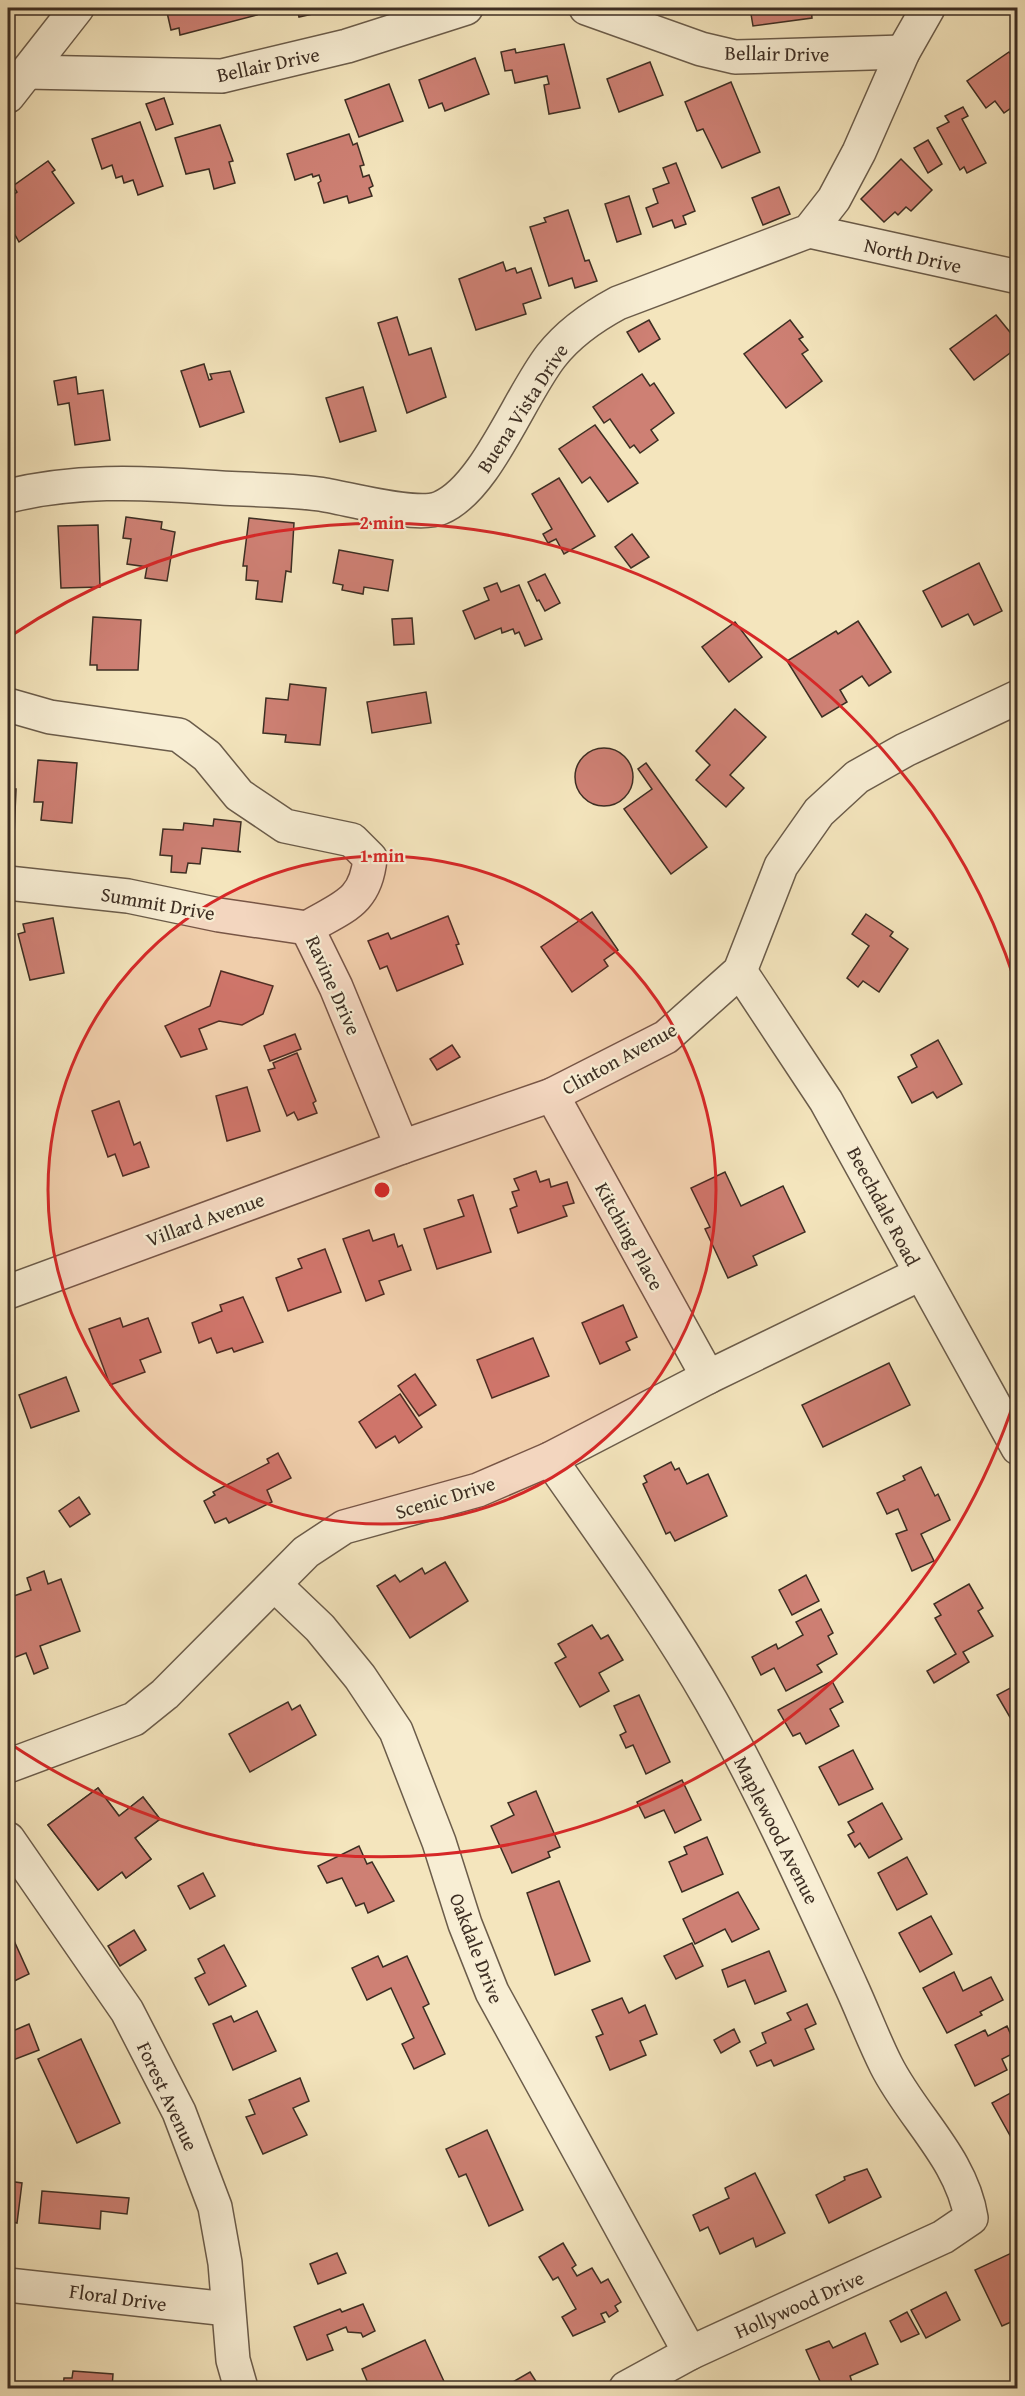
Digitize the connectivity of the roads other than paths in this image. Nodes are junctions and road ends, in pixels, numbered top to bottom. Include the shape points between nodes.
1 (77, 8) edge
2 (466, 8) edge
3 (586, 8) edge
4 (928, 8) edge
5 (903, 52) junction
6 (17, 84) edge
7 (809, 231) junction
8 (1017, 277) edge
9 (8, 496) edge
10 (1017, 697) edge
11 (8, 705) edge
12 (8, 884) edge
13 (307, 928) junction
14 (740, 970) junction
15 (552, 1095) junction
16 (402, 1147) junction
17 (920, 1274) junction
18 (8, 1292) edge
19 (708, 1377) junction
20 (1017, 1448) edge
21 (550, 1458) junction
22 (275, 1585) junction
23 (8, 1766) edge
24 (8, 1839) edge
25 (971, 2218) joint
26 (8, 2285) edge
27 (228, 2309) junction
28 (690, 2353) junction
29 (241, 2388) edge
30 (626, 2388) edge

1 - 6 street
2 - 6 street, Bellair Drive via 347,46 222,76
3 - 5 street, Bellair Drive via 701,49 735,57
4 - 5 street, Buena Vista Drive
5 - 7 street, Buena Vista Drive via 834,200
7 - 8 street, North Drive
7 - 9 street, Buena Vista Drive via 618,303 589,319 550,357 462,495 437,509 418,511 295,492 132,482 79,484
10 - 14 street, Clinton Avenue via 857,777 819,812 781,866
11 - 13 street, Ravine Drive via 50,717 179,735 207,756 239,795 285,826 352,840 370,858 368,880 354,900
12 - 13 street, Summit Drive via 128,896
13 - 16 street, Ravine Drive via 333,979
14 - 15 street, Clinton Avenue via 666,1037
14 - 17 street, Beechdale Road via 826,1101
15 - 16 street, Clinton Avenue
15 - 19 street, Kitching Place
16 - 18 street, Villard Avenue
17 - 19 street, Scenic Drive
17 - 20 street, Beechdale Road
19 - 21 street, Scenic Drive
21 - 22 street, Scenic Drive via 478,1490 344,1527 306,1552
21 - 25 street, Maplewood Avenue via 711,1701 808,1891 886,2065 957,2173 969,2200
22 - 23 street, Scenic Drive via 165,1695 134,1719
22 - 28 street, Oakdale Drive via 327,1636 396,1731 492,1992
24 - 27 street, Forest Avenue via 127,2011 179,2112 215,2207
25 - 28 street, Hollywood Drive via 933,2242
26 - 27 street, Floral Drive
27 - 29 street, Forest Avenue via 233,2360
28 - 30 street, Hollywood Drive

